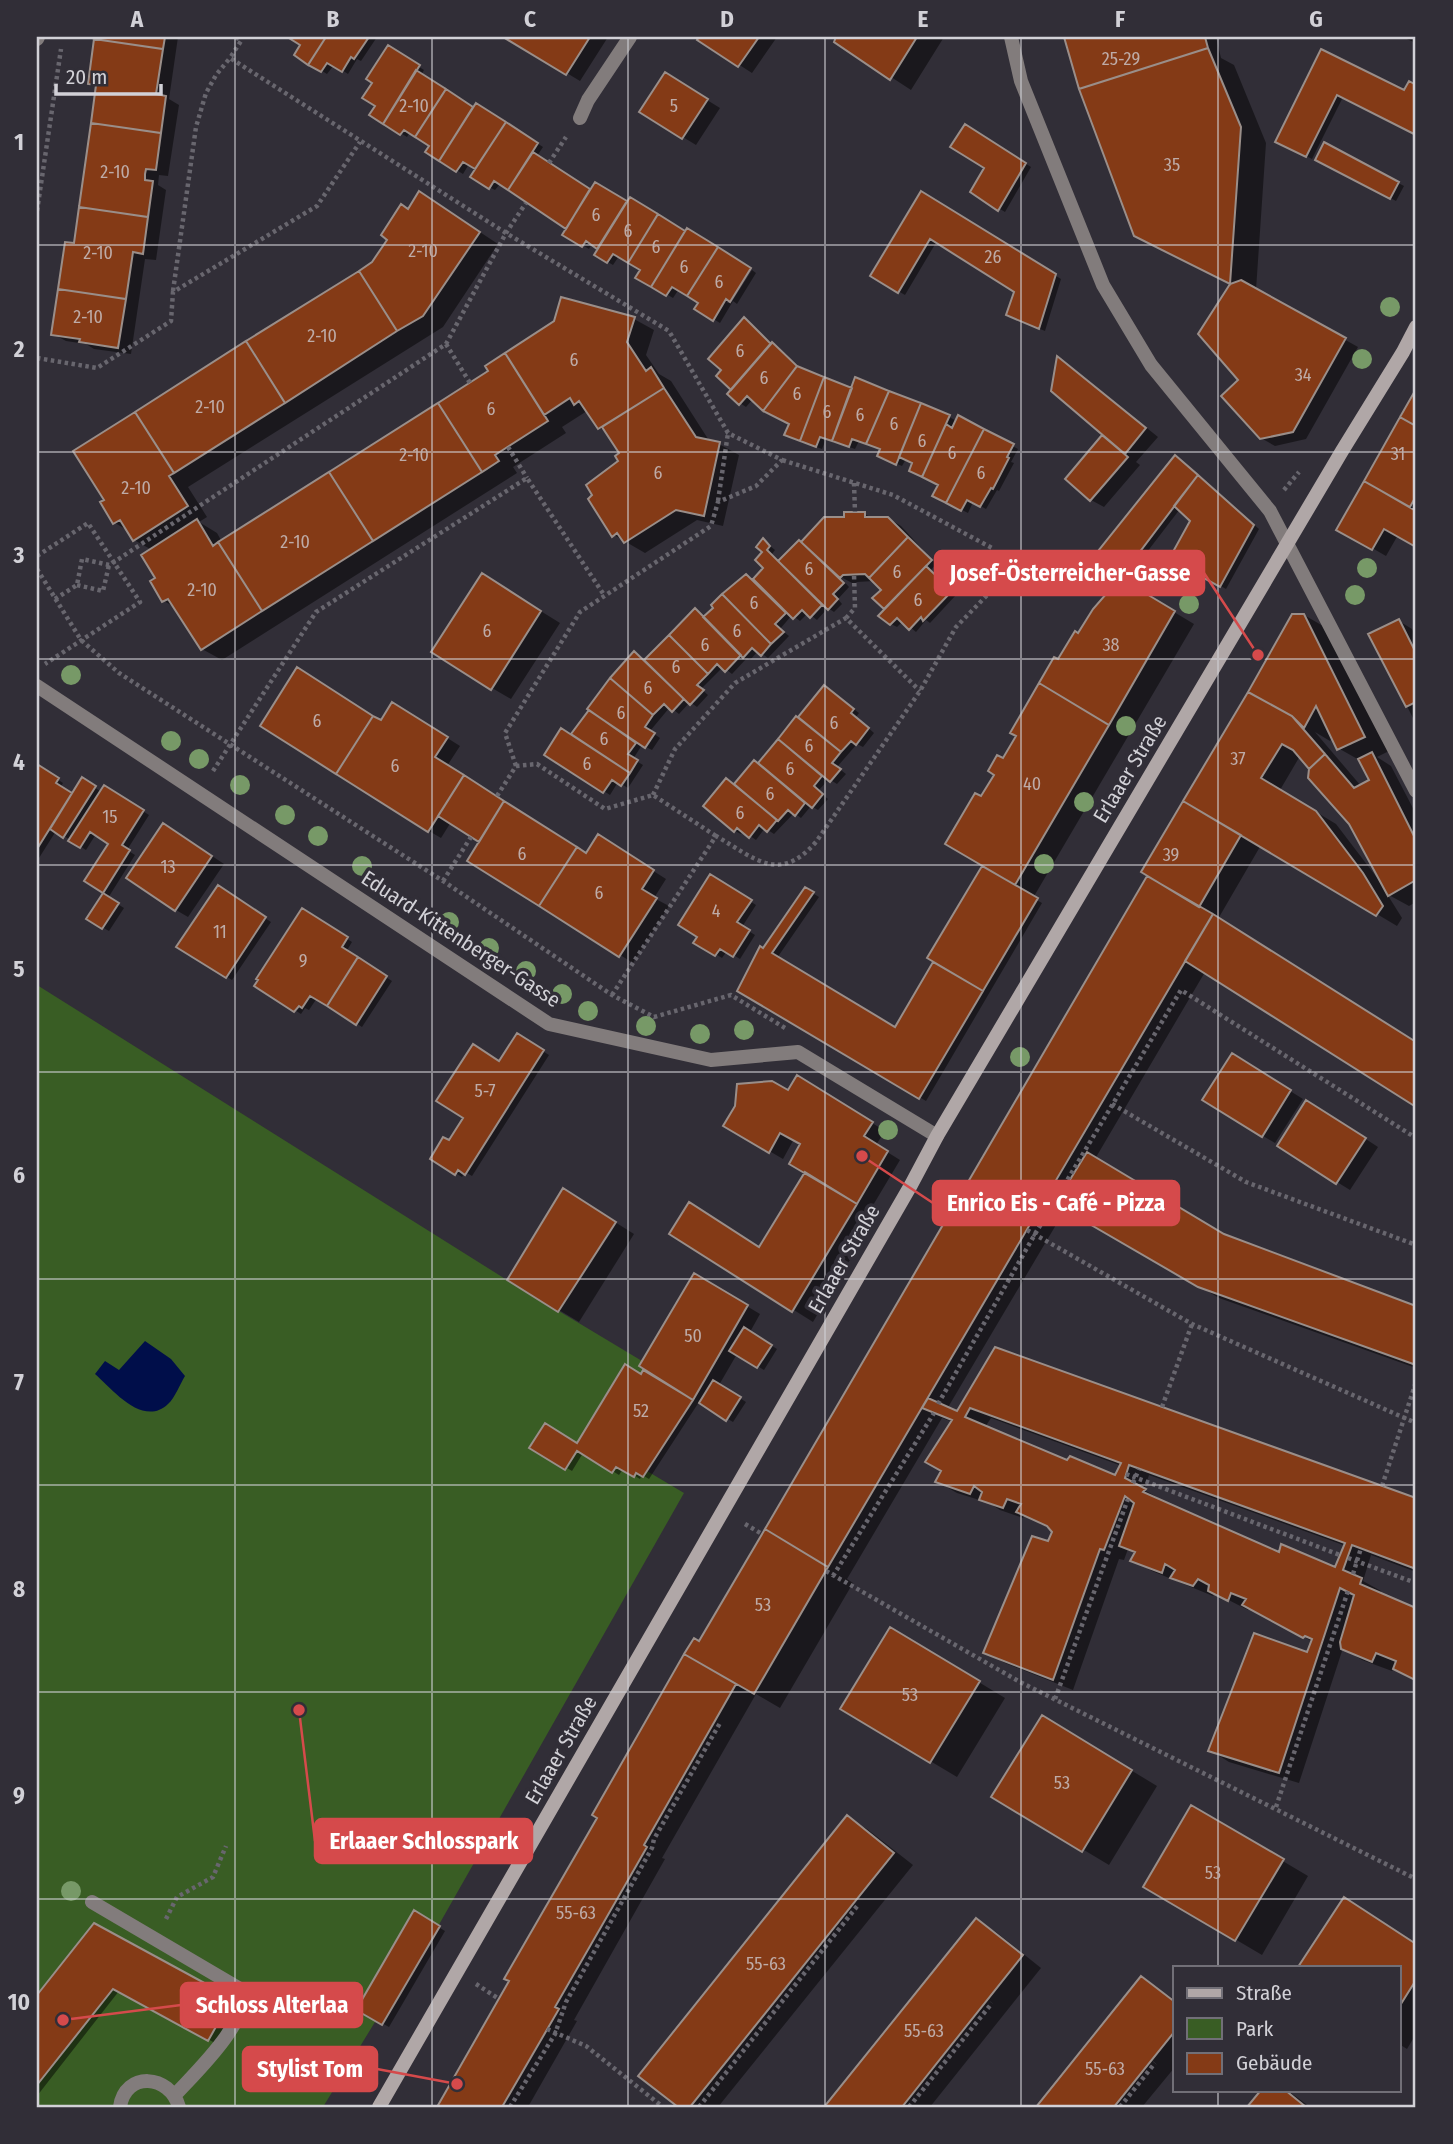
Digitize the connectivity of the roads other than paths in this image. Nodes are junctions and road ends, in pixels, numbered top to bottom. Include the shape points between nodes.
1 (630, 37) edge
2 (1011, 37) edge
3 (580, 118) dead end
4 (1416, 327) edge
5 (1288, 543) junction
6 (37, 687) edge
7 (1416, 791) edge
8 (937, 1136) junction
9 (92, 1902) dead end
10 (177, 2101) edge
11 (120, 2107) edge
12 (379, 2107) edge

1 - 3 street
2 - 5 street via 1021,81 1103,285 1151,365 1270,511
4 - 5 main road, Erlaaer Straße
5 - 7 street
5 - 8 main road, Erlaaer Straße
6 - 8 street, Eduard-Kittenberger-Gasse via 549,1024 711,1059 798,1052
8 - 12 main road, Erlaaer Straße
9 - 10 street via 240,1989 244,1996 219,2048
10 - 11 street via 167,2087 146,2081 126,2092

